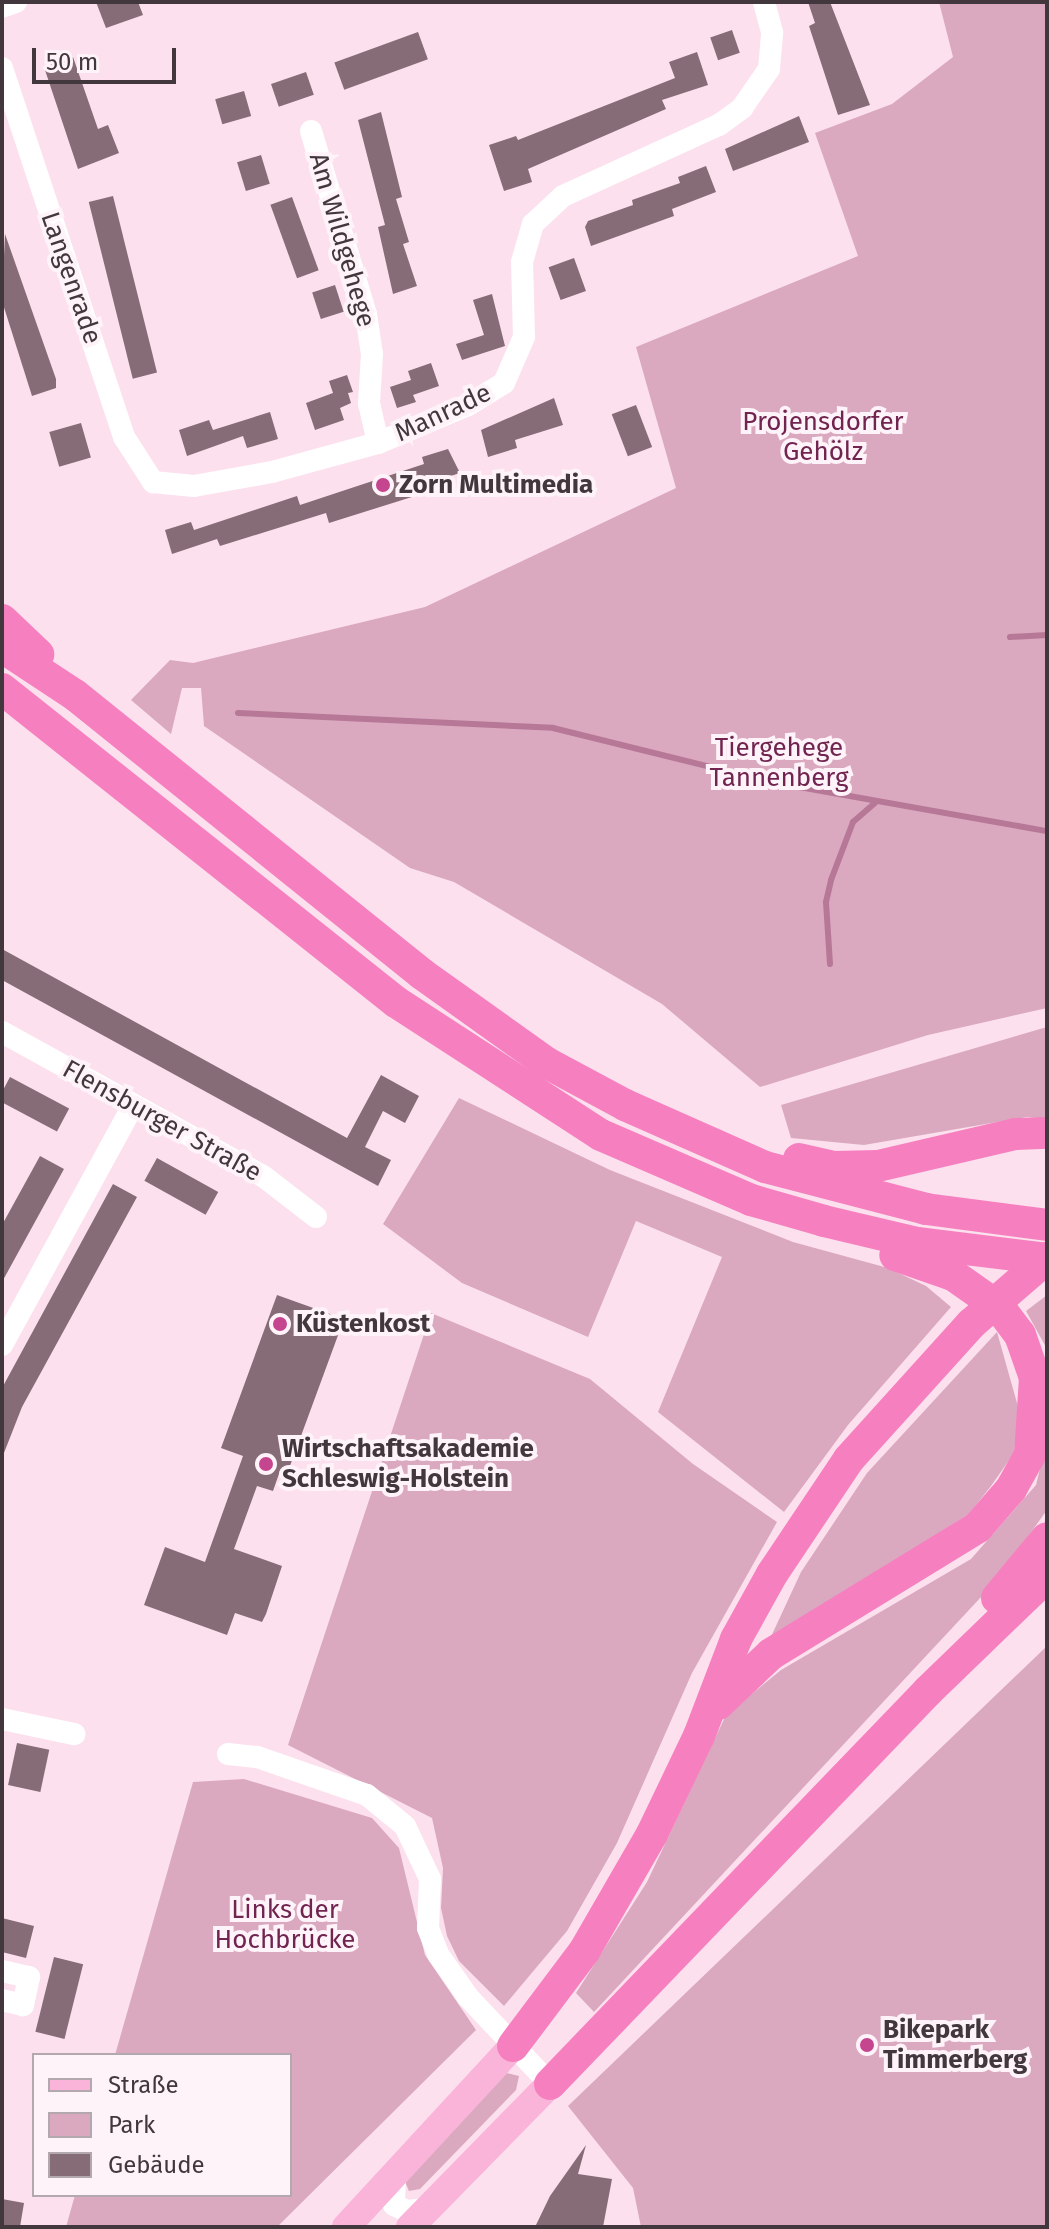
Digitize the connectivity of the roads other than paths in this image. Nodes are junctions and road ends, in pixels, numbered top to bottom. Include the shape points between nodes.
1 (16, 2) edge
2 (764, 2) edge
3 (2, 7) edge
4 (2, 68) edge
5 (311, 131) dead end
6 (378, 443) junction
7 (153, 482) joint
8 (2, 620) edge
9 (2, 647) edge
10 (2, 689) edge
11 (75, 695) junction
12 (2, 1032) edge
13 (133, 1106) junction
14 (677, 1129) junction
15 (1047, 1133) edge
16 (316, 1217) dead end
17 (824, 1221) junction
18 (1047, 1225) edge
19 (1047, 1259) edge
20 (2, 1345) edge
21 (1047, 1538) edge
22 (1047, 1576) edge
23 (928, 1691) junction
24 (2, 1719) edge
25 (706, 1719) junction
26 (74, 1734) dead end
27 (228, 1754) dead end
28 (2, 1971) edge
29 (2, 2000) edge
30 (513, 2046) junction
31 (550, 2084) junction
32 (395, 2175) junction
33 (419, 2218) edge
34 (346, 2227) edge

1 - 3 street
2 - 6 street, Manrade via 772,32 769,69 742,108 719,125 563,196 533,224 522,262 524,337 504,383 468,405
4 - 7 street, Langenrade via 124,437
5 - 6 street, Am Wildgehege via 366,314 372,354 369,403
6 - 7 street, Manrade via 272,472 194,486
8 - 11 highway
9 - 11 highway
10 - 17 highway via 396,1002 523,1088 601,1135 661,1163 751,1200
11 - 14 highway via 422,974 547,1063
12 - 13 street, Flensburger Straße
13 - 16 street, Flensburger Straße via 263,1176
13 - 20 street
14 - 15 highway via 833,1167 878,1166 1015,1134
14 - 18 highway via 765,1167 838,1190 926,1209
17 - 19 highway via 932,1245
17 - 25 highway via 863,1244 953,1275 1000,1308 1020,1335 1035,1378 1035,1435 1011,1489 978,1527 771,1654 734,1684
19 - 25 highway via 971,1324 849,1459 736,1639
21 - 23 highway
22 - 23 highway
23 - 31 highway
24 - 26 street
25 - 30 highway via 652,1834 585,1950
27 - 30 street via 257,1757 367,1795 405,1826 430,1879 428,1928 438,1954
28 - 29 street via 29,1977 23,2005
30 - 31 street
30 - 32 main road
31 - 33 main road
32 - 33 street via 394,2205
32 - 34 main road

